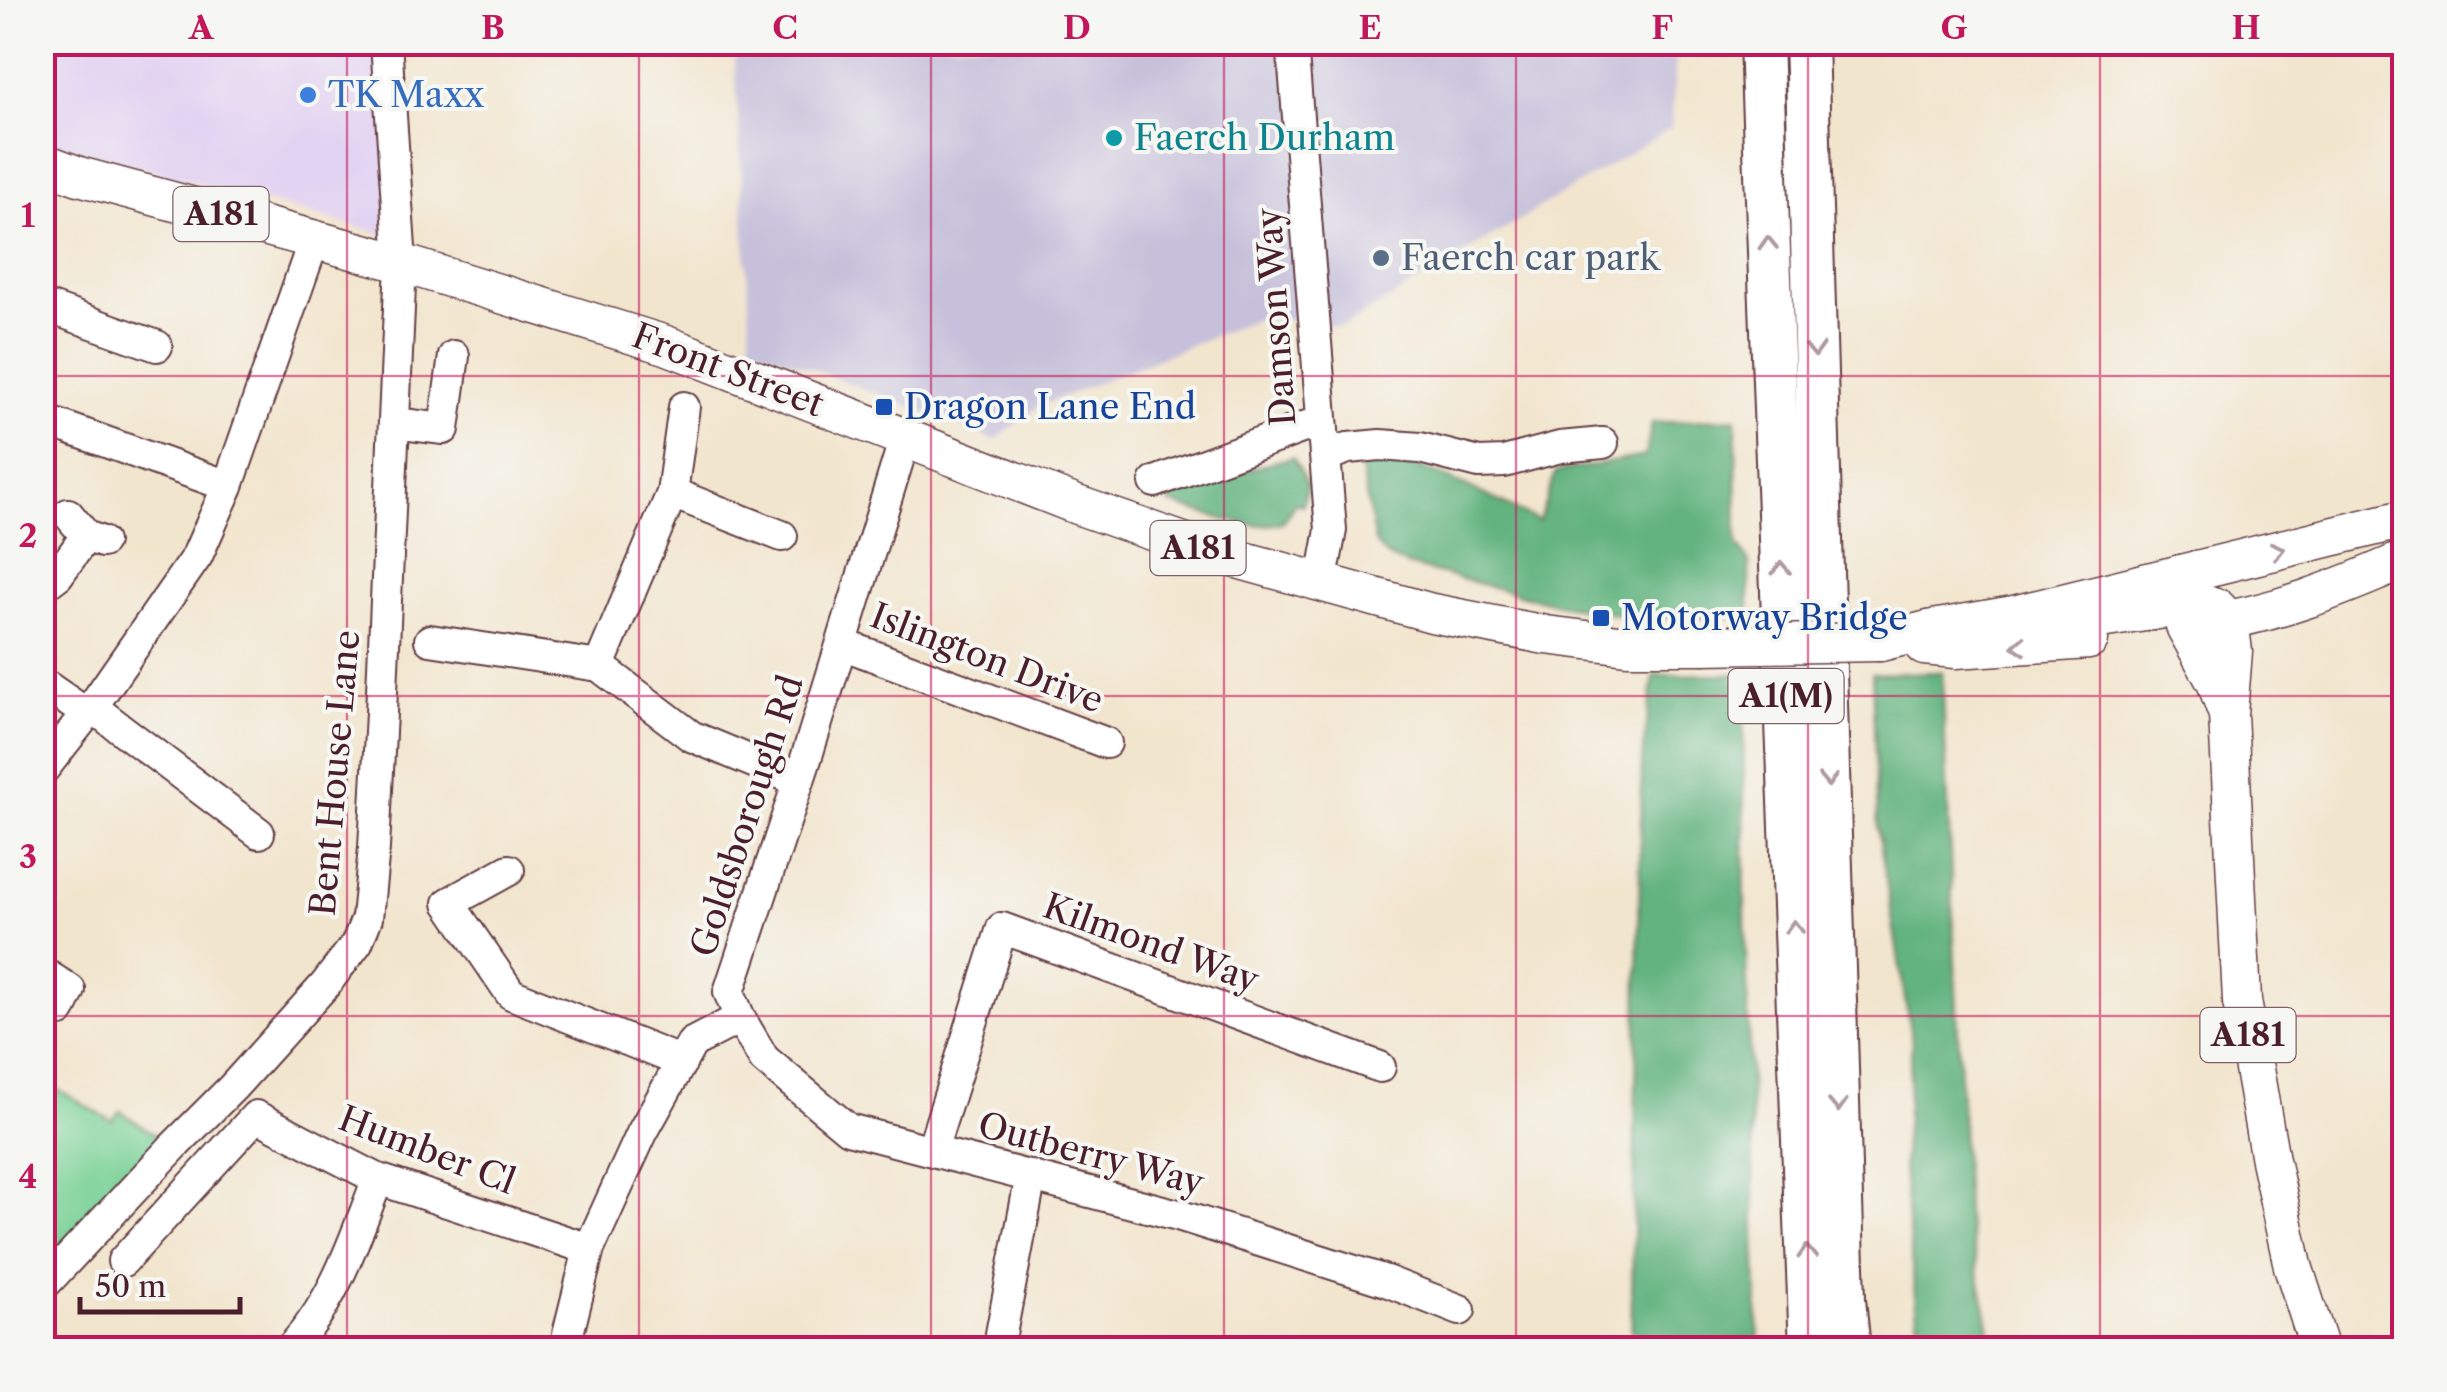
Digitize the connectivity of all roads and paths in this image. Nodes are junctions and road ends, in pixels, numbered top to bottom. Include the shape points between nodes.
1 (386, 42) edge
2 (1292, 42) edge
3 (1761, 42) edge
4 (1806, 42) edge
5 (42, 162) edge
6 (314, 240) junction
7 (402, 263) junction
8 (42, 306) edge
9 (157, 346) dead end
10 (454, 356) dead end
11 (684, 407) dead end
12 (42, 420) edge
13 (394, 423) junction
14 (1322, 424) junction
15 (906, 438) junction
16 (1603, 443) dead end
17 (1325, 456) junction
18 (1155, 482) dead end
19 (228, 486) junction
20 (672, 493) junction
21 (2404, 518) edge
22 (85, 531) dead end
23 (782, 536) dead end
24 (2404, 560) edge
25 (2213, 567) junction
26 (1321, 584) junction
27 (42, 586) edge
28 (2014, 615) junction
29 (2185, 615) junction
30 (2229, 620) junction
31 (430, 640) dead end
32 (1880, 642) junction
33 (842, 644) junction
34 (599, 666) junction
35 (42, 682) edge
36 (89, 711) junction
37 (2228, 714) junction
38 (1106, 743) dead end
39 (42, 771) edge
40 (799, 780) junction
41 (260, 833) dead end
42 (509, 870) dead end
43 (42, 972) edge
44 (76, 996) dead end
45 (740, 1018) junction
46 (682, 1062) junction
47 (1380, 1067) dead end
48 (932, 1150) junction
49 (1031, 1176) junction
50 (378, 1179) junction
51 (590, 1249) junction
52 (123, 1261) dead end
53 (42, 1286) edge
54 (1460, 1310) dead end
55 (289, 1350) edge
56 (569, 1350) edge
57 (1000, 1350) edge
58 (1810, 1350) edge
59 (1849, 1350) edge
60 (2320, 1350) edge

1 - 7 street, Bent House Lane
2 - 14 street, Damson Way
58 -> 3 highway, A1(M)
4 -> 59 highway, A1(M)
5 - 6 main road, Front Street / A181
6 - 7 main road, Front Street / A181
6 - 19 street
7 - 13 street, Bent House Lane
7 - 15 main road, Front Street / A181 via 666,345
8 - 9 street
10 - 13 street via 457,430
11 - 20 street
12 - 19 street
13 - 53 street, Bent House Lane via 371,891 357,944 233,1087
14 - 17 street, Damson Way
14 - 18 street
15 - 26 main road, Front Street / A181 via 1108,517
15 - 33 street, Goldsborough Rd
16 - 17 street via 1480,464 1420,448 1348,448
17 - 26 street, Damson Way via 1331,530
19 - 36 street via 197,556
20 - 23 street
20 - 34 street
25 -> 21 main road
22 - 27 street via 58,575
24 - 30 main road via 2295,603
25 - 28 main road
25 - 29 main road via 2192,586
26 - 32 main road, Front Street / A181, bridge via 1432,613 1628,644
28 - 29 main road, A181 via 2080,622
28 - 32 main road, A181
29 - 30 main road
29 -> 32 main road, A181 via 2074,642 1956,649
29 - 37 main road, A181
30 - 37 main road, A181
31 - 34 street
33 - 38 street, Islington Drive
33 - 40 street, Goldsborough Rd
34 - 40 street via 692,736
35 - 36 street
36 - 39 street
36 - 41 street
37 - 60 main road, A181 via 2242,1001 2293,1266
40 - 45 street, Goldsborough Rd via 730,992
42 - 46 street via 449,902 510,994
43 - 44 street
45 - 46 street via 692,1043
45 - 48 street, Outberry Way via 764,1059 848,1129
46 - 51 street
47 - 48 street, Kilmond Way via 1002,928
48 - 49 street, Outberry Way
49 - 54 street, Outberry Way via 1178,1215
49 - 57 street
50 - 51 street, Humber Cl
50 - 52 street, Humber Cl via 256,1116
50 - 55 street via 339,1278
51 - 56 street

